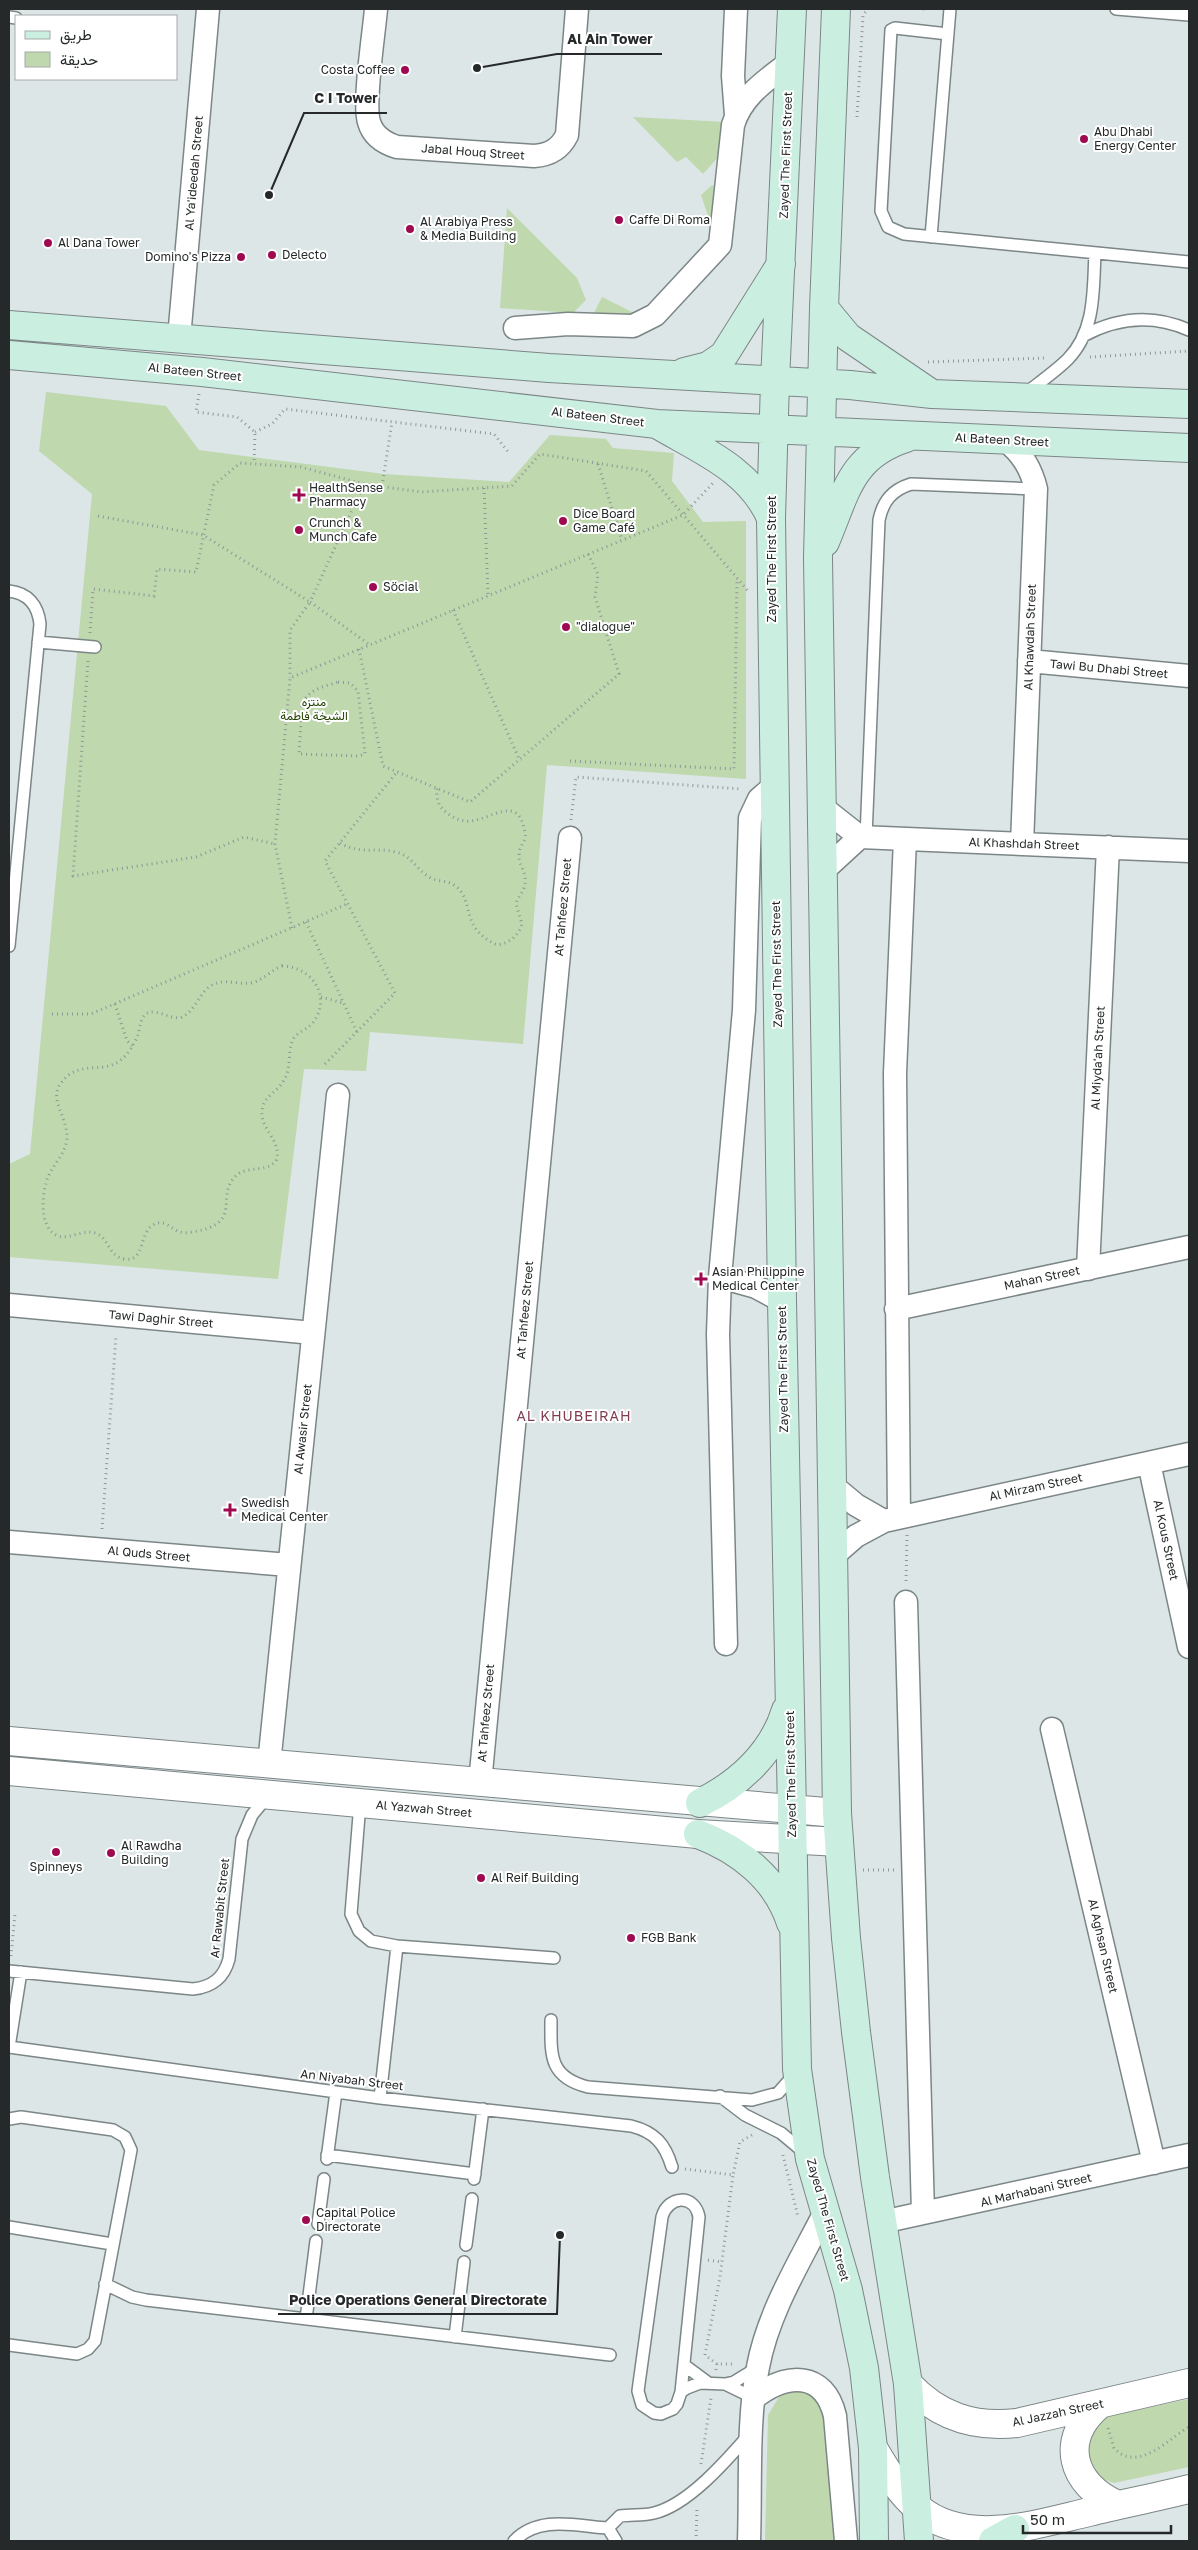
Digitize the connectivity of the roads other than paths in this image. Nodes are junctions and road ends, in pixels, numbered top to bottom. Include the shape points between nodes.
1 (208, 9) edge
2 (376, 9) edge
3 (577, 9) edge
4 (736, 9) edge
5 (792, 9) edge
6 (950, 9) edge
7 (1116, 9) edge
8 (838, 11) edge
9 (1189, 16) edge
10 (948, 34) junction
11 (790, 62) junction
12 (736, 115) junction
13 (931, 237) junction
14 (1095, 253) junction
15 (1189, 262) edge
16 (782, 263) junction
17 (824, 308) junction
18 (9, 325) edge
19 (515, 328) dead end
20 (1189, 330) edge
21 (1083, 336) junction
22 (179, 338) junction
23 (9, 356) edge
24 (9, 362) edge
25 (661, 376) junction
26 (775, 382) junction
27 (822, 384) junction
28 (932, 394) junction
29 (1020, 398) junction
30 (1189, 404) edge
31 (656, 424) junction
32 (774, 429) junction
33 (821, 432) junction
34 (910, 436) junction
35 (1005, 440) junction
36 (1189, 448) edge
37 (1036, 489) junction
38 (771, 518) junction
39 (818, 558) junction
40 (9, 591) edge
41 (38, 642) junction
42 (92, 647) road end
43 (1029, 661) junction
44 (1189, 676) edge
45 (770, 789) junction
46 (822, 807) junction
47 (863, 837) junction
48 (570, 838) road end
49 (905, 839) junction
50 (1022, 844) junction
51 (1108, 847) junction
52 (1189, 851) edge
53 (823, 871) junction
54 (9, 946) edge
55 (338, 1094) dead end
56 (1189, 1247) edge
57 (1088, 1269) junction
58 (720, 1277) junction
59 (782, 1301) junction
60 (9, 1305) edge
61 (896, 1309) junction
62 (313, 1333) junction
63 (1189, 1454) edge
64 (1149, 1463) junction
65 (832, 1485) junction
66 (897, 1518) junction
67 (9, 1542) edge
68 (833, 1556) junction
69 (289, 1565) junction
70 (906, 1602) road end
71 (726, 1644) dead end
72 (1189, 1647) edge
73 (789, 1699) junction
74 (1052, 1729) dead end
75 (9, 1741) edge
76 (269, 1764) junction
77 (9, 1771) edge
78 (480, 1783) junction
79 (269, 1795) junction
80 (360, 1803) junction
81 (700, 1803) junction
82 (791, 1810) junction
83 (836, 1813) junction
84 (698, 1834) junction
85 (792, 1840) junction
86 (839, 1842) junction
87 (795, 1934) junction
88 (397, 1946) junction
89 (554, 1958) dead end
90 (13, 1972) edge
91 (551, 2020) dead end
92 (9, 2047) edge
93 (797, 2069) junction
94 (336, 2092) junction
95 (720, 2096) junction
96 (380, 2098) junction
97 (483, 2109) junction
98 (9, 2119) edge
99 (1189, 2155) edge
100 (810, 2158) junction
101 (1154, 2163) junction
102 (672, 2167) road end
103 (324, 2178) dead end
104 (472, 2198) dead end
105 (824, 2214) junction
106 (923, 2214) junction
107 (882, 2222) junction
108 (318, 2224) dead end
109 (9, 2227) edge
110 (316, 2241) dead end
111 (112, 2244) junction
112 (466, 2245) dead end
113 (464, 2262) dead end
114 (105, 2284) junction
115 (306, 2319) junction
116 (455, 2337) junction
117 (9, 2345) edge
118 (610, 2356) dead end
119 (684, 2365) junction
120 (758, 2368) junction
121 (707, 2382) junction
122 (1189, 2383) edge
123 (725, 2384) junction
124 (908, 2384) junction
125 (681, 2392) junction
126 (754, 2398) junction
127 (1102, 2403) junction
128 (752, 2431) junction
129 (873, 2448) junction
130 (1189, 2489) edge
131 (1118, 2505) junction
132 (918, 2508) junction
133 (608, 2528) junction
134 (1004, 2535) edge
135 (514, 2541) edge
136 (616, 2541) edge
137 (749, 2541) edge
138 (846, 2541) edge
139 (874, 2541) edge
140 (919, 2541) edge

1 - 22 street, Al Ya'ideedah Street
2 - 3 street, Jabal Houq Street via 367,114 373,132 380,139 397,147 534,156 557,149 567,135
4 - 12 street via 733,76
5 - 11 main road, Zayed The First Street
6 - 10 lane
7 - 9 lane
8 - 17 main road
10 - 13 lane
10 - 13 lane via 891,30 881,211 884,222 893,231
11 - 12 street via 748,96
11 - 16 main road, Zayed The First Street
12 - 19 street via 720,245 655,315 633,326 568,324
13 - 14 lane
14 - 15 lane
14 - 21 lane via 1091,314
16 - 25 main road via 724,356 699,370
16 - 26 main road, Zayed The First Street
17 - 27 main road
17 - 28 main road via 848,337
18 - 22 main road
20 - 21 lane via 1160,320 1128,319 1112,322
21 - 29 lane via 1069,358
22 - 25 main road
23 - 24 street
23 - 31 main road, Al Bateen Street via 202,372
25 - 26 main road
26 - 27 main road
26 - 32 main road, Zayed The First Street
27 - 28 main road
27 - 33 main road
28 - 29 main road
29 - 30 main road
31 - 32 main road, Al Bateen Street
31 - 38 main road via 729,465 753,489
32 - 33 main road, Al Bateen Street
32 - 38 main road, Zayed The First Street
33 - 34 main road, Al Bateen Street
33 - 39 main road
34 - 35 main road, Al Bateen Street
34 - 39 main road via 883,446 863,462 848,488
35 - 36 main road, Al Bateen Street
35 - 37 street, Al Khawdah Street via 1029,466
37 - 43 street, Al Khawdah Street
37 - 47 lane via 911,484 895,491 884,504 879,520
38 - 45 main road, Zayed The First Street
39 - 46 main road
40 - 41 lane via 24,594 36,607 40,624
41 - 42 lane
41 - 54 lane
43 - 44 street, Tawi Bu Dhabi Street
43 - 50 street, Al Khawdah Street
45 - 58 street via 750,818 744,1010
45 - 59 main road, Zayed The First Street
46 - 47 street
46 - 53 main road
47 - 49 street, Al Khashdah Street
47 - 53 street
48 - 78 street, At Tahfeez Street
49 - 50 street, Al Khashdah Street
49 - 61 street via 895,1073
50 - 51 street, Al Khashdah Street
51 - 52 street, Al Khashdah Street
51 - 57 street, Al Miyda'ah Street
53 - 65 main road
55 - 62 street, Al Awasir Street
56 - 57 street, Mahan Street
57 - 61 street, Mahan Street
58 - 59 street via 756,1286
58 - 71 street via 718,1334
59 - 73 main road, Zayed The First Street
60 - 62 street, Tawi Daghir Street
61 - 66 street
62 - 69 street, Al Awasir Street
63 - 64 street, Al Mirzam Street
64 - 66 street, Al Mirzam Street
64 - 72 street, Al Kous Street
65 - 66 street via 856,1505
65 - 68 main road
66 - 68 street, Al Mirzam Street via 856,1536
67 - 69 street, Al Quds Street
68 - 83 main road
69 - 76 street, Al Awasir Street
70 - 106 street
73 - 81 main road via 778,1731 759,1760 732,1784
73 - 82 main road, Zayed The First Street
74 - 101 street, Al Aghsan Street
75 - 76 street
76 - 78 street
77 - 79 street, Al Yazwah Street
78 - 81 street
79 - 80 street, Al Yazwah Street
79 - 90 lane, Ar Rawabit Street via 252,1815 242,1839 229,1959 227,1968 217,1981 193,1989
80 - 84 street, Al Yazwah Street
80 - 88 lane via 351,1914 359,1930 371,1941
81 - 82 street
82 - 83 street
82 - 85 main road, Zayed The First Street
83 - 86 main road
84 - 85 street, Al Yazwah Street
84 - 87 main road via 730,1848 758,1870 780,1900
85 - 86 street, Al Yazwah Street
85 - 87 main road, Zayed The First Street
86 - 107 main road via 856,2032
87 - 93 main road, Zayed The First Street
88 - 89 lane
88 - 96 lane
90 - 92 lane
91 - 95 lane via 551,2056 561,2073 578,2084
92 - 94 lane, An Niyabah Street
93 - 95 lane via 786,2087 768,2098 752,2100
93 - 100 main road, Zayed The First Street
94 - 96 lane, An Niyabah Street
94 - 97 lane via 327,2157 474,2177
95 - 100 lane via 745,2115 781,2133
96 - 97 lane, An Niyabah Street
97 - 102 lane, An Niyabah Street via 641,2129 662,2144
98 - 111 lane via 21,2117 113,2130 125,2137 130,2157
99 - 101 street, Al Marhabani Street
100 - 105 main road, Zayed The First Street
101 - 106 street, Al Marhabani Street
103 - 108 lane
104 - 112 lane
105 - 120 street via 774,2314
105 - 129 main road, Zayed The First Street via 857,2329
106 - 107 street, Al Marhabani Street
107 - 124 main road
109 - 111 lane
110 - 115 lane
111 - 114 lane
113 - 116 lane
114 - 115 lane via 146,2300
114 - 117 lane via 97,2335 88,2349 77,2354
115 - 116 lane
116 - 118 lane
119 - 121 lane
119 - 125 lane
119 - 125 lane via 699,2217 695,2205 684,2199 672,2202 662,2217 638,2391 642,2405 661,2414 677,2404
120 - 123 lane
120 - 126 street
121 - 123 lane
121 - 125 lane
122 - 127 street, Al Jazzah Street
123 - 126 lane
124 - 127 street, Al Jazzah Street via 945,2413 979,2424 1017,2423
124 - 132 main road
126 - 128 street
126 - 138 street via 774,2384 793,2379 820,2389 832,2403
127 - 131 street via 1087,2416 1078,2431 1074,2454 1088,2487
128 - 133 lane via 716,2469 676,2503 655,2513 620,2516
128 - 137 street
129 - 132 street via 893,2479
129 - 139 main road, Zayed The First Street
130 - 131 street
131 - 134 street
132 - 134 street via 964,2528
132 - 140 main road
133 - 135 lane via 541,2524
133 - 136 lane

